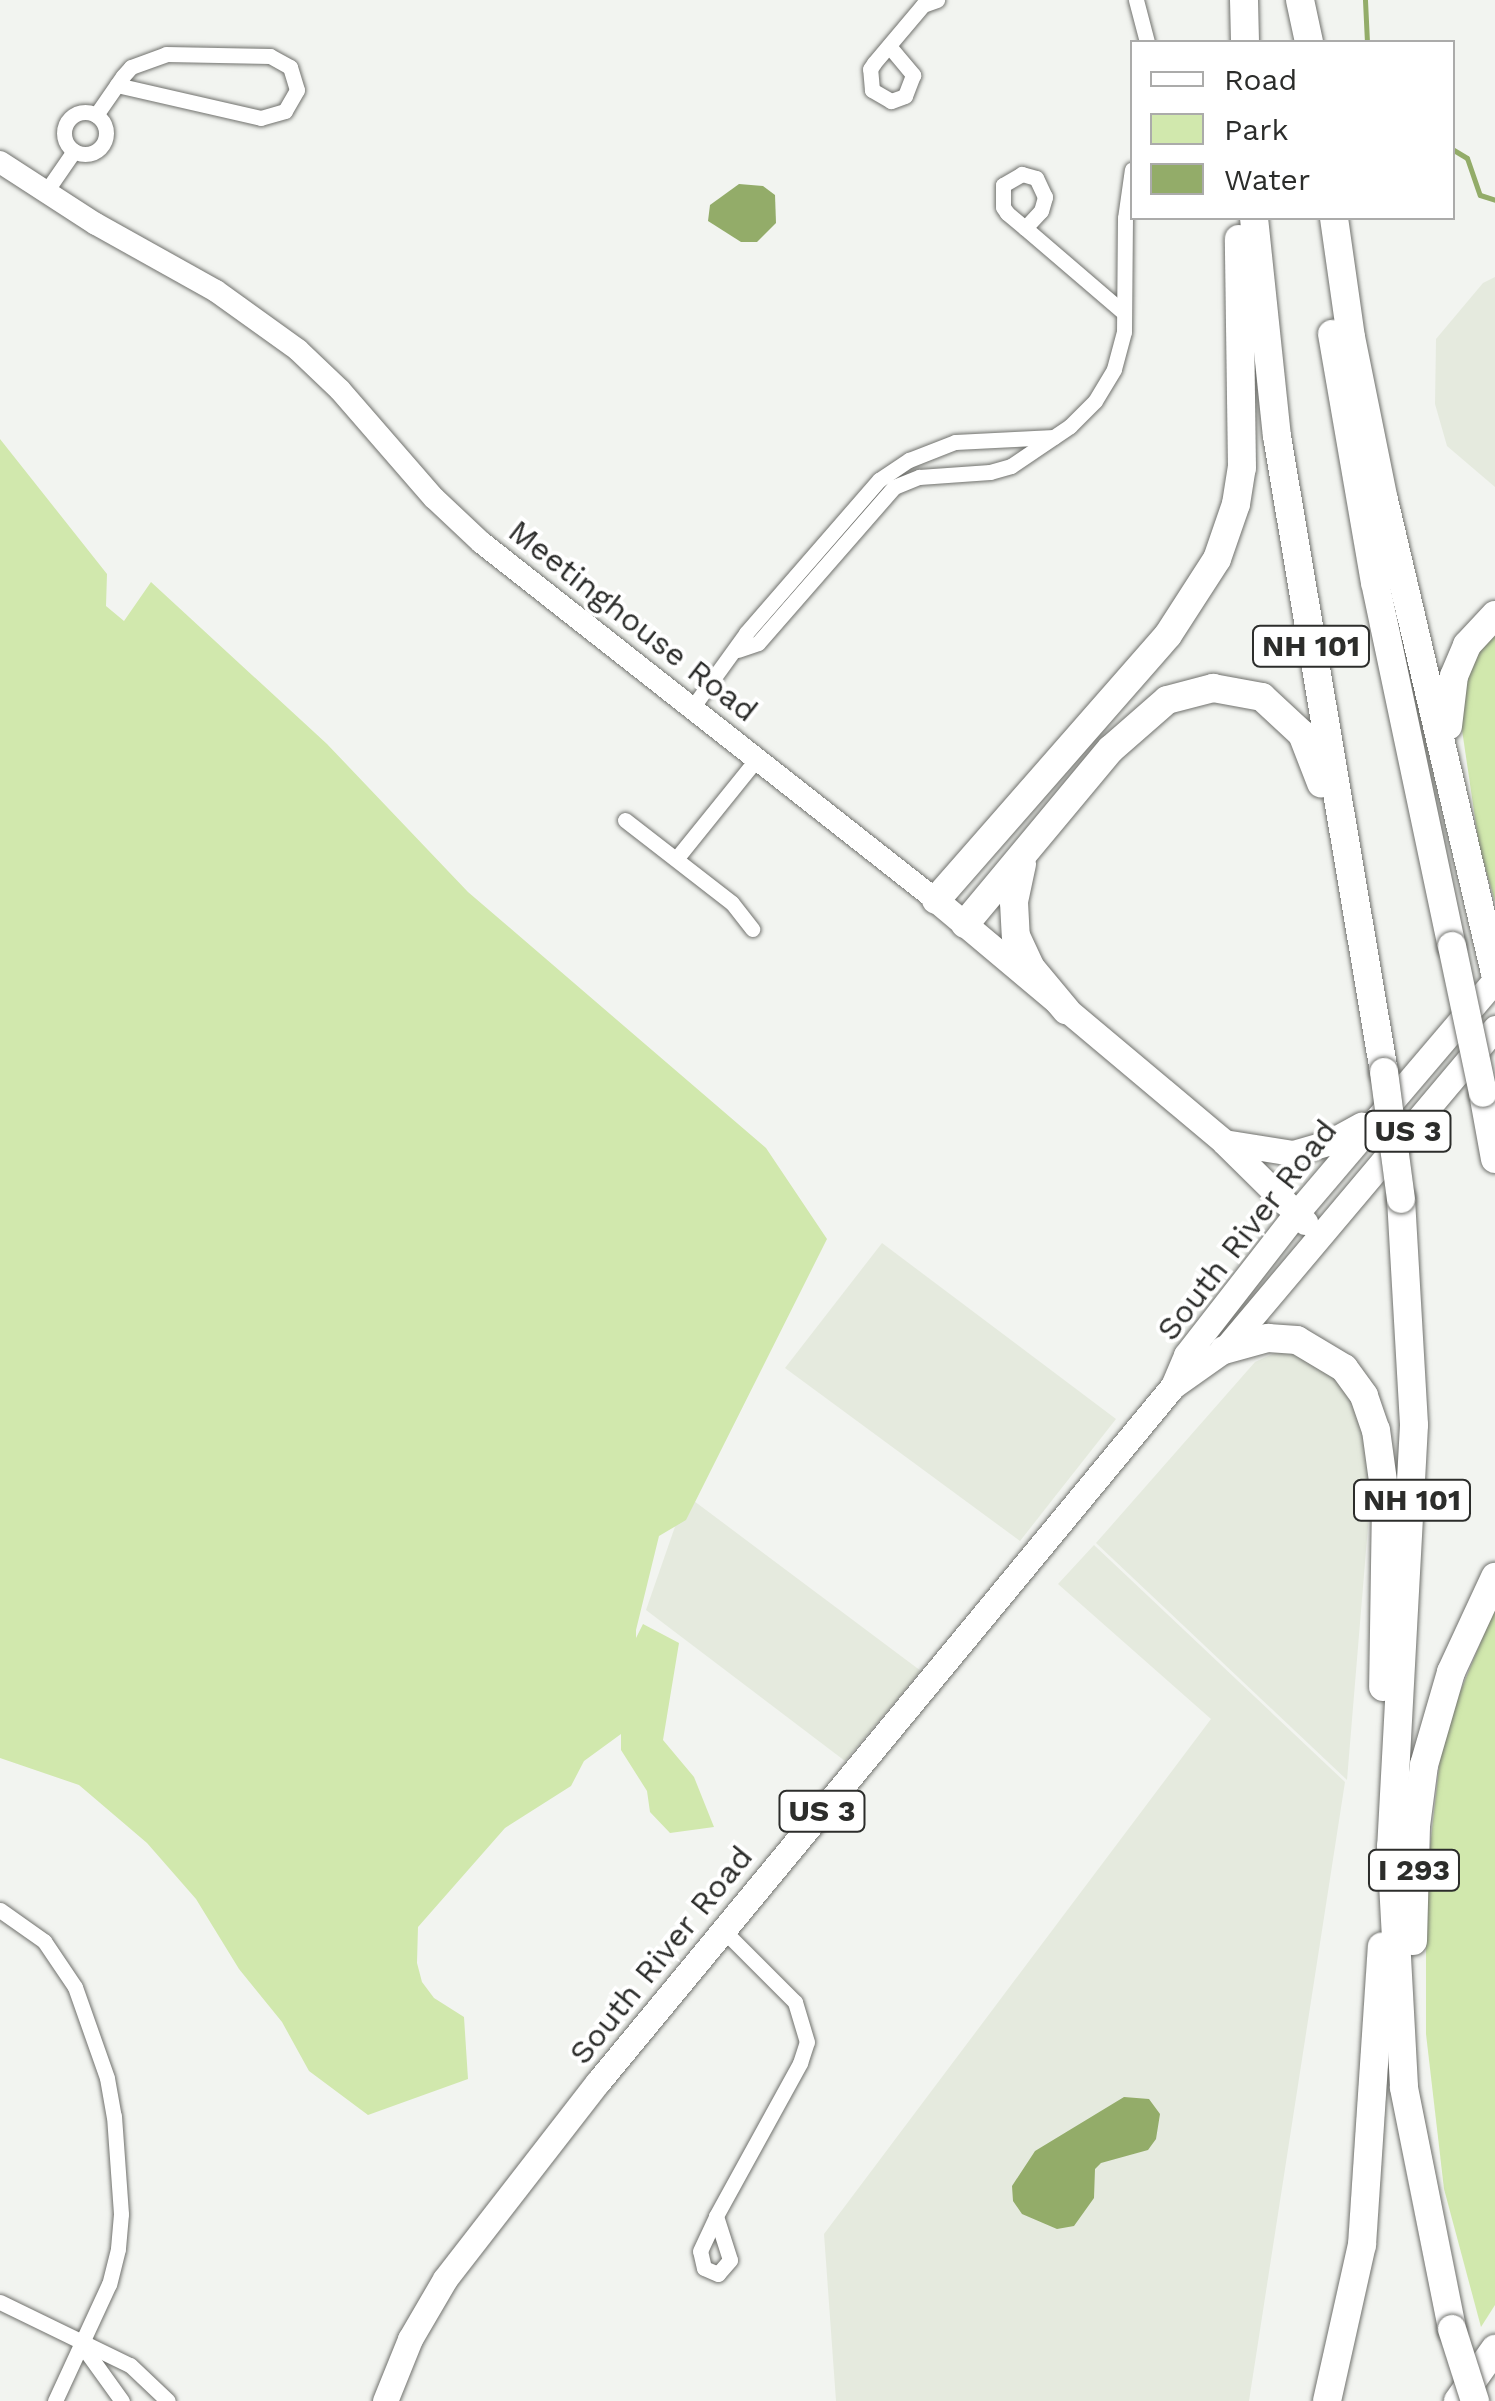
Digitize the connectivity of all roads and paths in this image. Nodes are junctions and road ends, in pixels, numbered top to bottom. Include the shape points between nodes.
1 (1136, 0) edge
2 (1244, 0) edge
3 (1298, 0) edge
4 (928, 2) edge
5 (1146, 40) edge
6 (1245, 40) edge
7 (1300, 40) edge
8 (1308, 40) edge
9 (889, 46) dead end
10 (118, 85) junction
11 (96, 116) junction
12 (74, 151) junction
13 (0, 162) edge
14 (1130, 183) edge
15 (45, 193) junction
16 (1240, 220) edge
17 (1254, 220) edge
18 (1317, 220) edge
19 (1334, 220) edge
20 (1025, 228) dead end
21 (1124, 313) junction
22 (1056, 437) junction
23 (1495, 615) edge
24 (738, 650) junction
25 (692, 708) junction
26 (1447, 757) junction
27 (756, 760) junction
28 (625, 820) dead end
29 (1026, 850) junction
30 (676, 858) junction
31 (936, 900) junction
32 (965, 924) junction
33 (752, 929) dead end
34 (1495, 976) edge
35 (1370, 994) junction
36 (1066, 1010) junction
37 (1495, 1028) edge
38 (1378, 1115) junction
39 (1224, 1142) junction
40 (1495, 1159) edge
41 (1301, 1208) junction
42 (1327, 1228) junction
43 (1224, 1350) junction
44 (1173, 1386) junction
45 (1495, 1577) edge
46 (1395, 1800) junction
47 (1390, 1846) junction
48 (0, 1910) edge
49 (724, 1931) junction
50 (1422, 2178) junction
51 (716, 2216) dead end
52 (0, 2302) edge
53 (1452, 2329) junction
54 (82, 2344) junction
55 (1495, 2349) edge
56 (54, 2401) edge
57 (122, 2401) edge
58 (168, 2401) edge
59 (384, 2401) edge
60 (1327, 2401) edge
61 (1461, 2401) edge
62 (1475, 2401) edge

1 - 5 street
2 - 6 highway
3 - 7 highway
3 - 8 highway
4 - 9 street
10 - 10 street via 140,60 194,52 276,57 293,72 297,90 285,111 268,118
10 - 11 street
11 - 12 street via 105,130 102,146 86,154
11 - 12 street via 78,113 68,120 64,137
12 - 15 street
13 - 15 street, Meetinghouse Road
14 - 21 street
15 - 25 street, Meetinghouse Road via 216,291 298,350 476,538
16 - 31 highway via 1242,468 1217,559 1168,635
17 - 35 highway, NH 101 via 1277,436
18 - 40 highway, NH 101, bridge via 1359,501
19 - 26 highway via 1384,500
20 - 21 street
21 - 22 street via 1121,350 1106,386
22 - 24 street via 1000,470 919,477 894,487 758,643
22 - 24 street via 955,442 894,469 746,633
23 - 26 highway via 1467,646 1454,676
24 - 25 street
25 - 27 street, Meetinghouse Road
26 - 34 highway
27 - 30 street
27 - 31 street, Meetinghouse Road
28 - 30 street
29 - 32 highway
29 - 35 highway via 1111,749 1167,700 1213,688 1262,697 1302,734 1319,772
29 - 36 highway via 1016,885 1016,936 1031,968
30 - 33 street via 744,914
31 - 32 main road, Meetinghouse Road
32 - 36 main road, Meetinghouse Road
34 - 38 main road, South River Road / US 3
35 - 46 highway, NH 101, bridge via 1401,1199 1414,1426
36 - 39 main road, Meetinghouse Road
37 - 42 main road, South River Road / US 3
38 - 39 main road via 1293,1153
38 - 41 main road, South River Road / US 3
39 - 41 main road, Meetinghouse Road
41 - 42 main road, Meetinghouse Road
41 - 44 main road, South River Road / US 3 via 1186,1355
42 - 43 main road, South River Road / US 3
43 - 44 main road, South River Road / US 3
43 - 46 highway via 1268,1338 1297,1340 1330,1357 1364,1396 1386,1503 1382,1744
44 - 49 main road, South River Road / US 3
45 - 50 highway, I 293 via 1450,1672 1418,1810 1412,1925
46 - 47 highway, NH 101
47 - 50 highway, NH 101 via 1404,2088
47 - 60 highway via 1362,2245
48 - 54 street via 44,1940 76,1987 111,2100 120,2232 109,2284
49 - 51 street via 795,2002 807,2042
49 - 59 main road, South River Road / US 3 via 482,2228 426,2308
50 - 53 highway, I 293
52 - 54 street
53 - 61 highway, bridge
53 - 62 highway, I 293, bridge
54 - 56 street
54 - 57 street
54 - 58 street via 130,2365
55 - 61 highway

